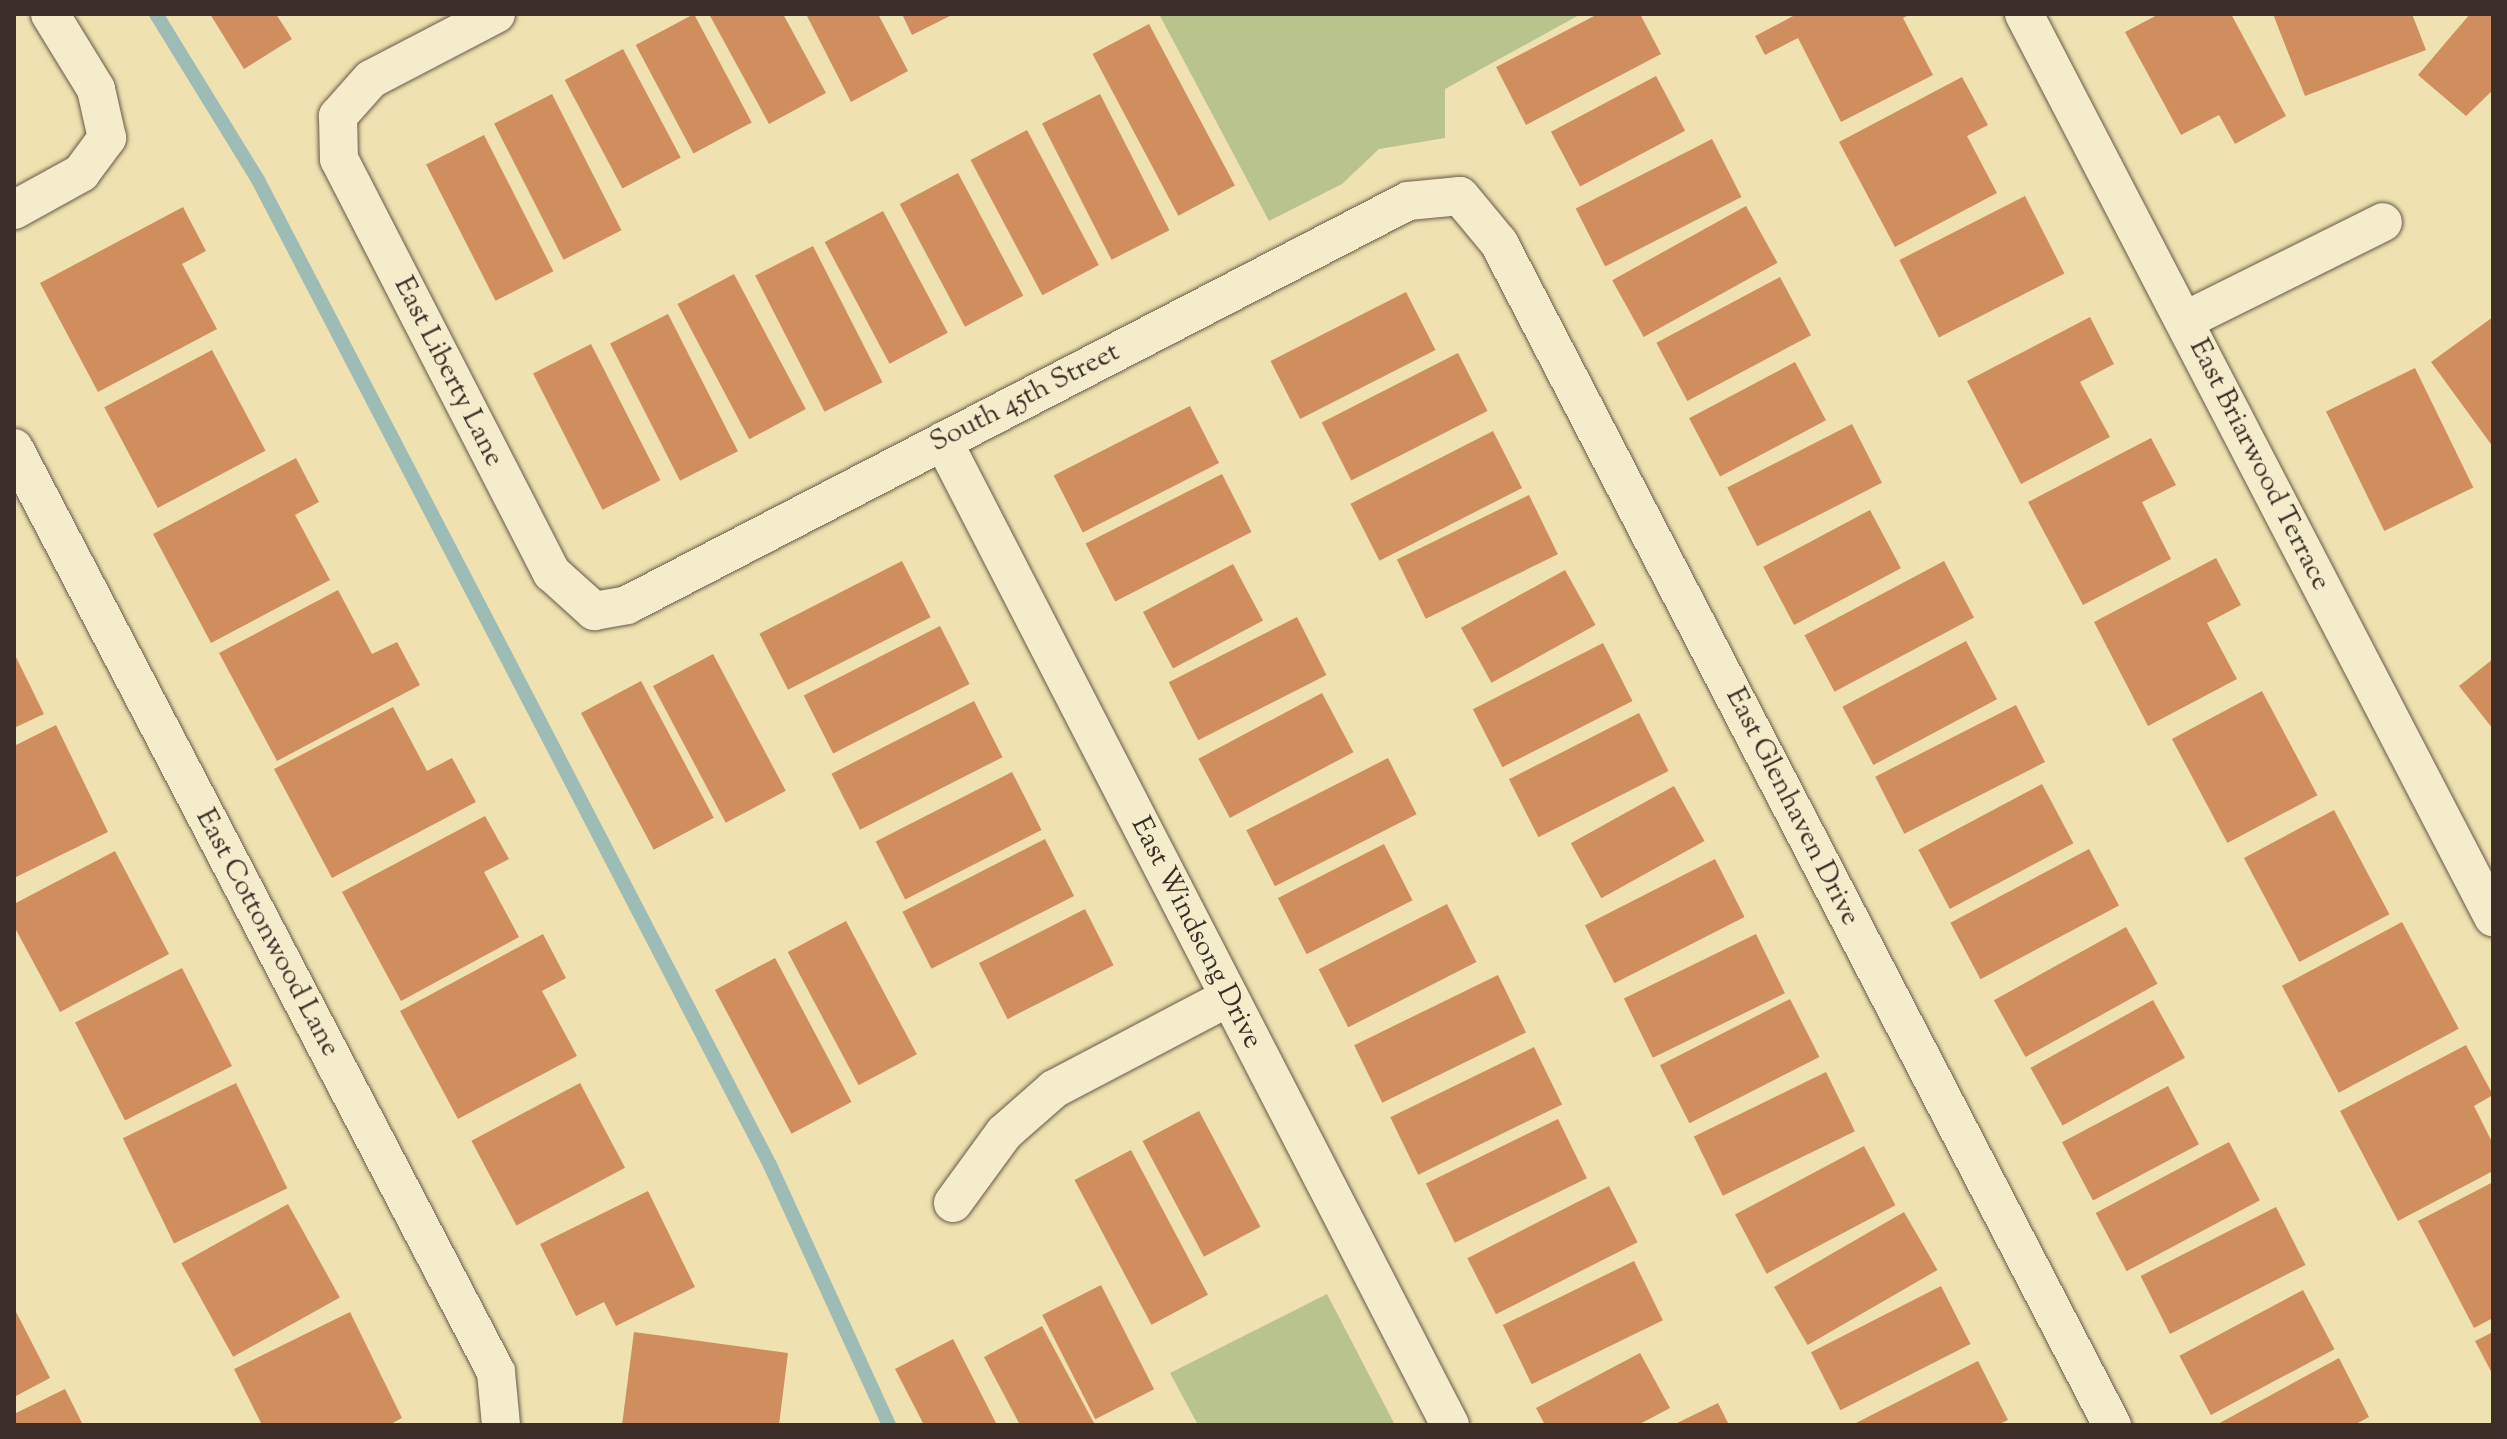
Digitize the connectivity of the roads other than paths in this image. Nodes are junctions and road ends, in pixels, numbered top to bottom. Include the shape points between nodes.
1 (50, 14) edge
2 (496, 14) edge
3 (2024, 14) edge
4 (1460, 196) joint
5 (14, 210) edge
6 (2383, 222) dead end
7 (2184, 321) junction
8 (943, 441) junction
9 (14, 448) edge
10 (594, 611) joint
11 (2490, 905) edge
12 (1229, 997) junction
13 (953, 1203) dead end
14 (502, 1425) edge
15 (1450, 1425) edge
16 (2112, 1425) edge

1 - 5 street via 96,89 107,138 81,173
2 - 10 street, East Liberty Lane via 371,79 338,116 339,159 552,573
3 - 7 street, East Briarwood Terrace
4 - 8 street, South 45th Street via 1408,201
4 - 16 street, East Glenhaven Drive via 1499,243
6 - 7 street
7 - 11 street, East Briarwood Terrace
8 - 10 street, South 45th Street via 627,605
8 - 12 street, East Windsong Drive
9 - 14 street, East Cottonwood Lane via 496,1372
12 - 13 street via 1054,1089 1004,1133
12 - 15 street, East Windsong Drive

